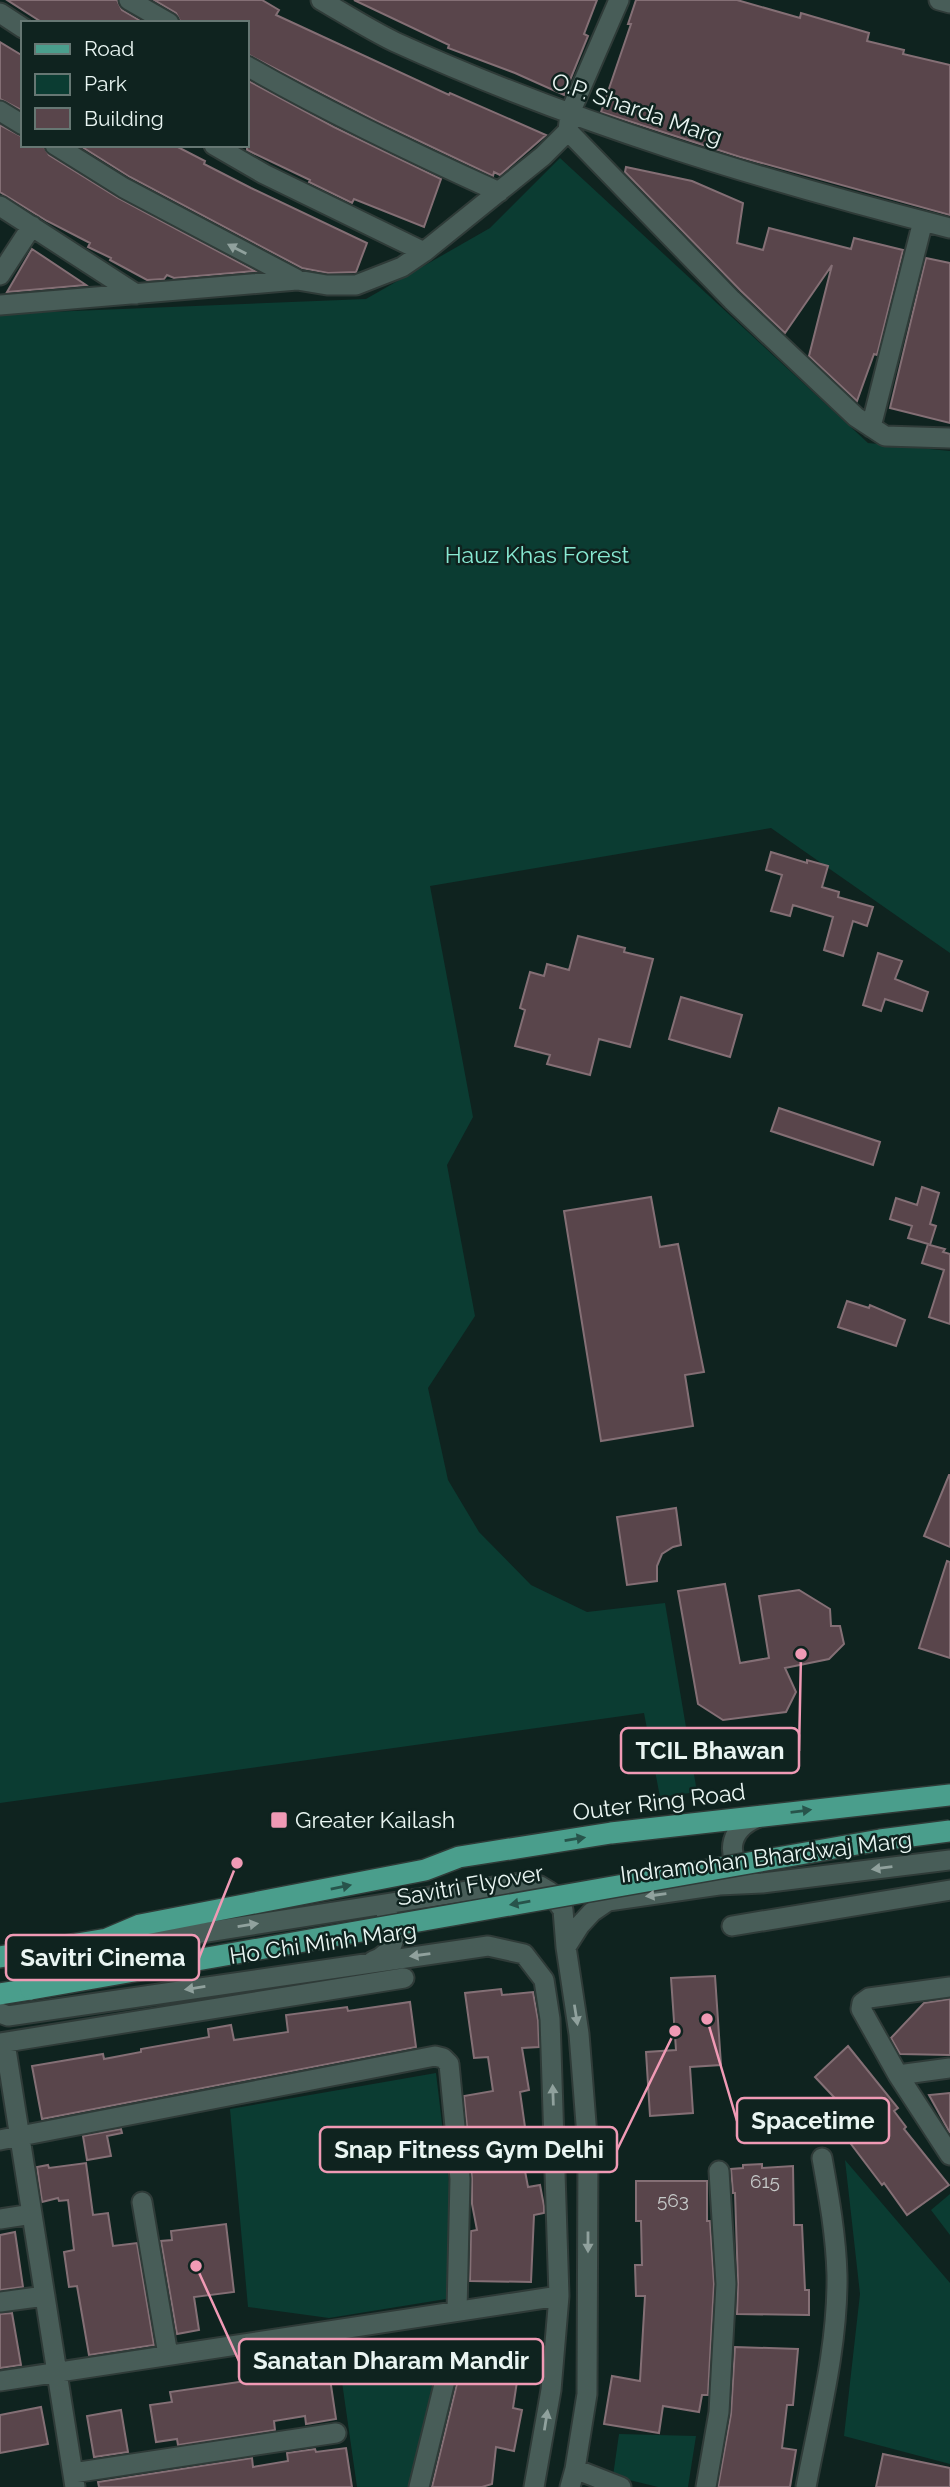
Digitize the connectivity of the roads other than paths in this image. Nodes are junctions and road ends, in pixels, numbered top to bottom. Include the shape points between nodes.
1 (129, 0) edge
2 (321, 0) edge
3 (620, 0) edge
4 (939, 0) edge
5 (950, 3) edge
6 (0, 13) edge
7 (166, 21) edge
8 (21, 27) edge
9 (248, 67) edge
10 (0, 111) edge
11 (569, 122) junction
12 (21, 124) edge
13 (58, 147) edge
14 (217, 147) edge
15 (499, 192) junction
16 (0, 206) edge
17 (923, 221) junction
18 (32, 226) junction
19 (950, 228) edge
20 (424, 252) junction
21 (0, 275) edge
22 (297, 280) junction
23 (136, 294) junction
24 (0, 305) edge
25 (871, 427) junction
26 (950, 438) edge
27 (950, 1795) edge
28 (761, 1816) junction
29 (950, 1831) edge
30 (459, 1857) joint
31 (950, 1860) edge
32 (762, 1883) junction
33 (950, 1890) edge
34 (366, 1906) junction
35 (733, 1926) dead end
36 (107, 1939) junction
37 (566, 1947) junction
38 (0, 1957) edge
39 (370, 1962) junction
40 (404, 1978) dead end
41 (950, 1987) edge
42 (0, 1994) edge
43 (0, 2013) edge
44 (2, 2043) edge
45 (950, 2068) edge
46 (898, 2076) junction
47 (20, 2137) junction
48 (0, 2140) edge
49 (950, 2155) edge
50 (822, 2158) dead end
51 (719, 2171) dead end
52 (142, 2202) dead end
53 (32, 2214) junction
54 (0, 2219) edge
55 (45, 2296) junction
56 (559, 2296) junction
57 (0, 2302) edge
58 (457, 2311) junction
59 (167, 2355) junction
60 (449, 2364) dead end
61 (57, 2372) junction
62 (0, 2381) edge
63 (336, 2433) dead end
64 (572, 2478) edge
65 (74, 2480) edge
66 (419, 2487) edge
67 (534, 2487) edge
68 (621, 2487) edge
69 (706, 2487) edge
70 (806, 2487) edge

1 - 7 street
2 - 11 street, O.P. Sharda Marg via 393,41
3 - 11 street
4 - 5 street
6 - 8 street
9 - 15 street via 399,147
10 - 12 street
11 - 15 street via 543,156
11 - 17 street, O.P. Sharda Marg
11 - 25 street via 732,300
22 -> 13 street via 136,195
14 - 20 street
15 - 20 street
16 - 18 street
17 - 19 street, O.P. Sharda Marg
17 - 25 street
18 - 21 street
18 - 23 street
20 - 22 street via 402,267 356,285
22 - 23 street
23 - 24 street
25 - 26 street via 885,436
28 -> 27 main road, Outer Ring Road
30 -> 28 main road, Outer Ring Road
28 - 32 street via 746,1822 732,1849 736,1865 746,1877
29 -> 42 main road, Savitri Flyover, bridge
36 -> 30 main road, Ho Chi Minh Marg via 140,1925 425,1871
31 -> 32 street, Indramohan Bhardwaj Marg
32 -> 37 street, Indramohan Bhardwaj Marg via 608,1901 580,1925
33 - 35 street
36 -> 34 street, Ho Chi Minh Marg via 144,1942
34 - 37 street, Ho Chi Minh Marg via 519,1883 540,1886 563,1910
34 - 39 street via 388,1915 395,1938 382,1958
36 - 38 main road, Ho Chi Minh Marg
37 -> 64 street via 579,2034 588,2149 587,2394
39 -> 43 street, Ho Chi Minh Marg via 8,2016
56 -> 39 street, Ho Chi Minh Marg via 550,2019 544,1980 524,1954 488,1946
40 - 44 street
41 - 46 street via 869,1998 862,2003 861,2009
44 - 47 street
45 - 46 street
46 - 49 street
47 - 48 street
47 - 53 street
47 - 58 street via 443,2058 449,2064 460,2179
50 - 70 street via 837,2275 835,2325
51 - 69 street via 726,2284 719,2412
52 - 59 street
53 - 54 street
53 - 55 street
55 - 57 street
55 - 61 street
56 - 58 street
67 -> 56 street via 551,2390
58 - 59 street
59 - 61 street
60 - 66 street
61 - 62 street
61 - 65 street
63 - 65 street
64 - 68 street

